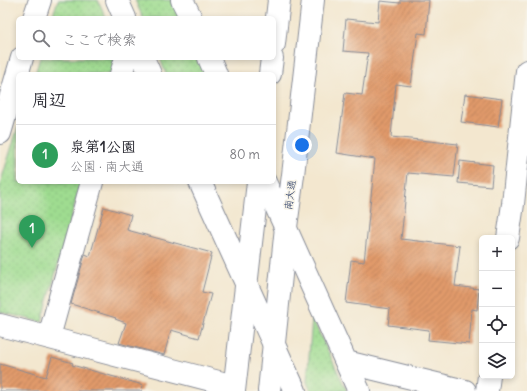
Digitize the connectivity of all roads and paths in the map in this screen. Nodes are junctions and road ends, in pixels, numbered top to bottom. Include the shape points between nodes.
1 (40, 0) edge
2 (117, 0) edge
3 (182, 0) edge
4 (279, 0) edge
5 (313, 0) edge
6 (35, 16) edge
7 (124, 16) edge
8 (190, 16) edge
9 (276, 26) edge
10 (21, 60) edge
11 (125, 60) edge
12 (144, 60) edge
13 (210, 60) edge
14 (272, 60) edge
15 (527, 71) edge
16 (18, 72) edge
17 (122, 72) edge
18 (149, 72) edge
19 (215, 72) edge
20 (270, 72) edge
21 (16, 78) edge
22 (0, 133) edge
23 (91, 184) edge
24 (201, 184) edge
25 (258, 184) edge
26 (266, 184) edge
27 (520, 206) edge
28 (286, 227) junction
29 (509, 235) edge
30 (246, 283) junction
31 (0, 325) edge
32 (49, 337) junction
33 (273, 344) junction
34 (346, 362) junction
35 (489, 379) edge
36 (234, 389) edge
37 (269, 391) edge
38 (295, 391) edge
39 (359, 391) edge
40 (465, 391) edge
41 (487, 391) edge

1 - 6 street
2 - 7 street
3 - 8 street
4 - 9 street
5 - 28 street, 南大通
10 - 16 street
11 - 17 street
12 - 18 street
13 - 19 street
14 - 20 street
15 - 27 street
21 - 22 street
23 - 32 street
24 - 30 street
25 - 30 street
26 - 28 street
27 - 29 street
28 - 33 street, 南大通
28 - 34 street
30 - 33 street
30 - 36 street
31 - 32 street
32 - 36 street
33 - 37 street, 南大通
33 - 38 street
34 - 39 street
34 - 40 street
35 - 41 street

